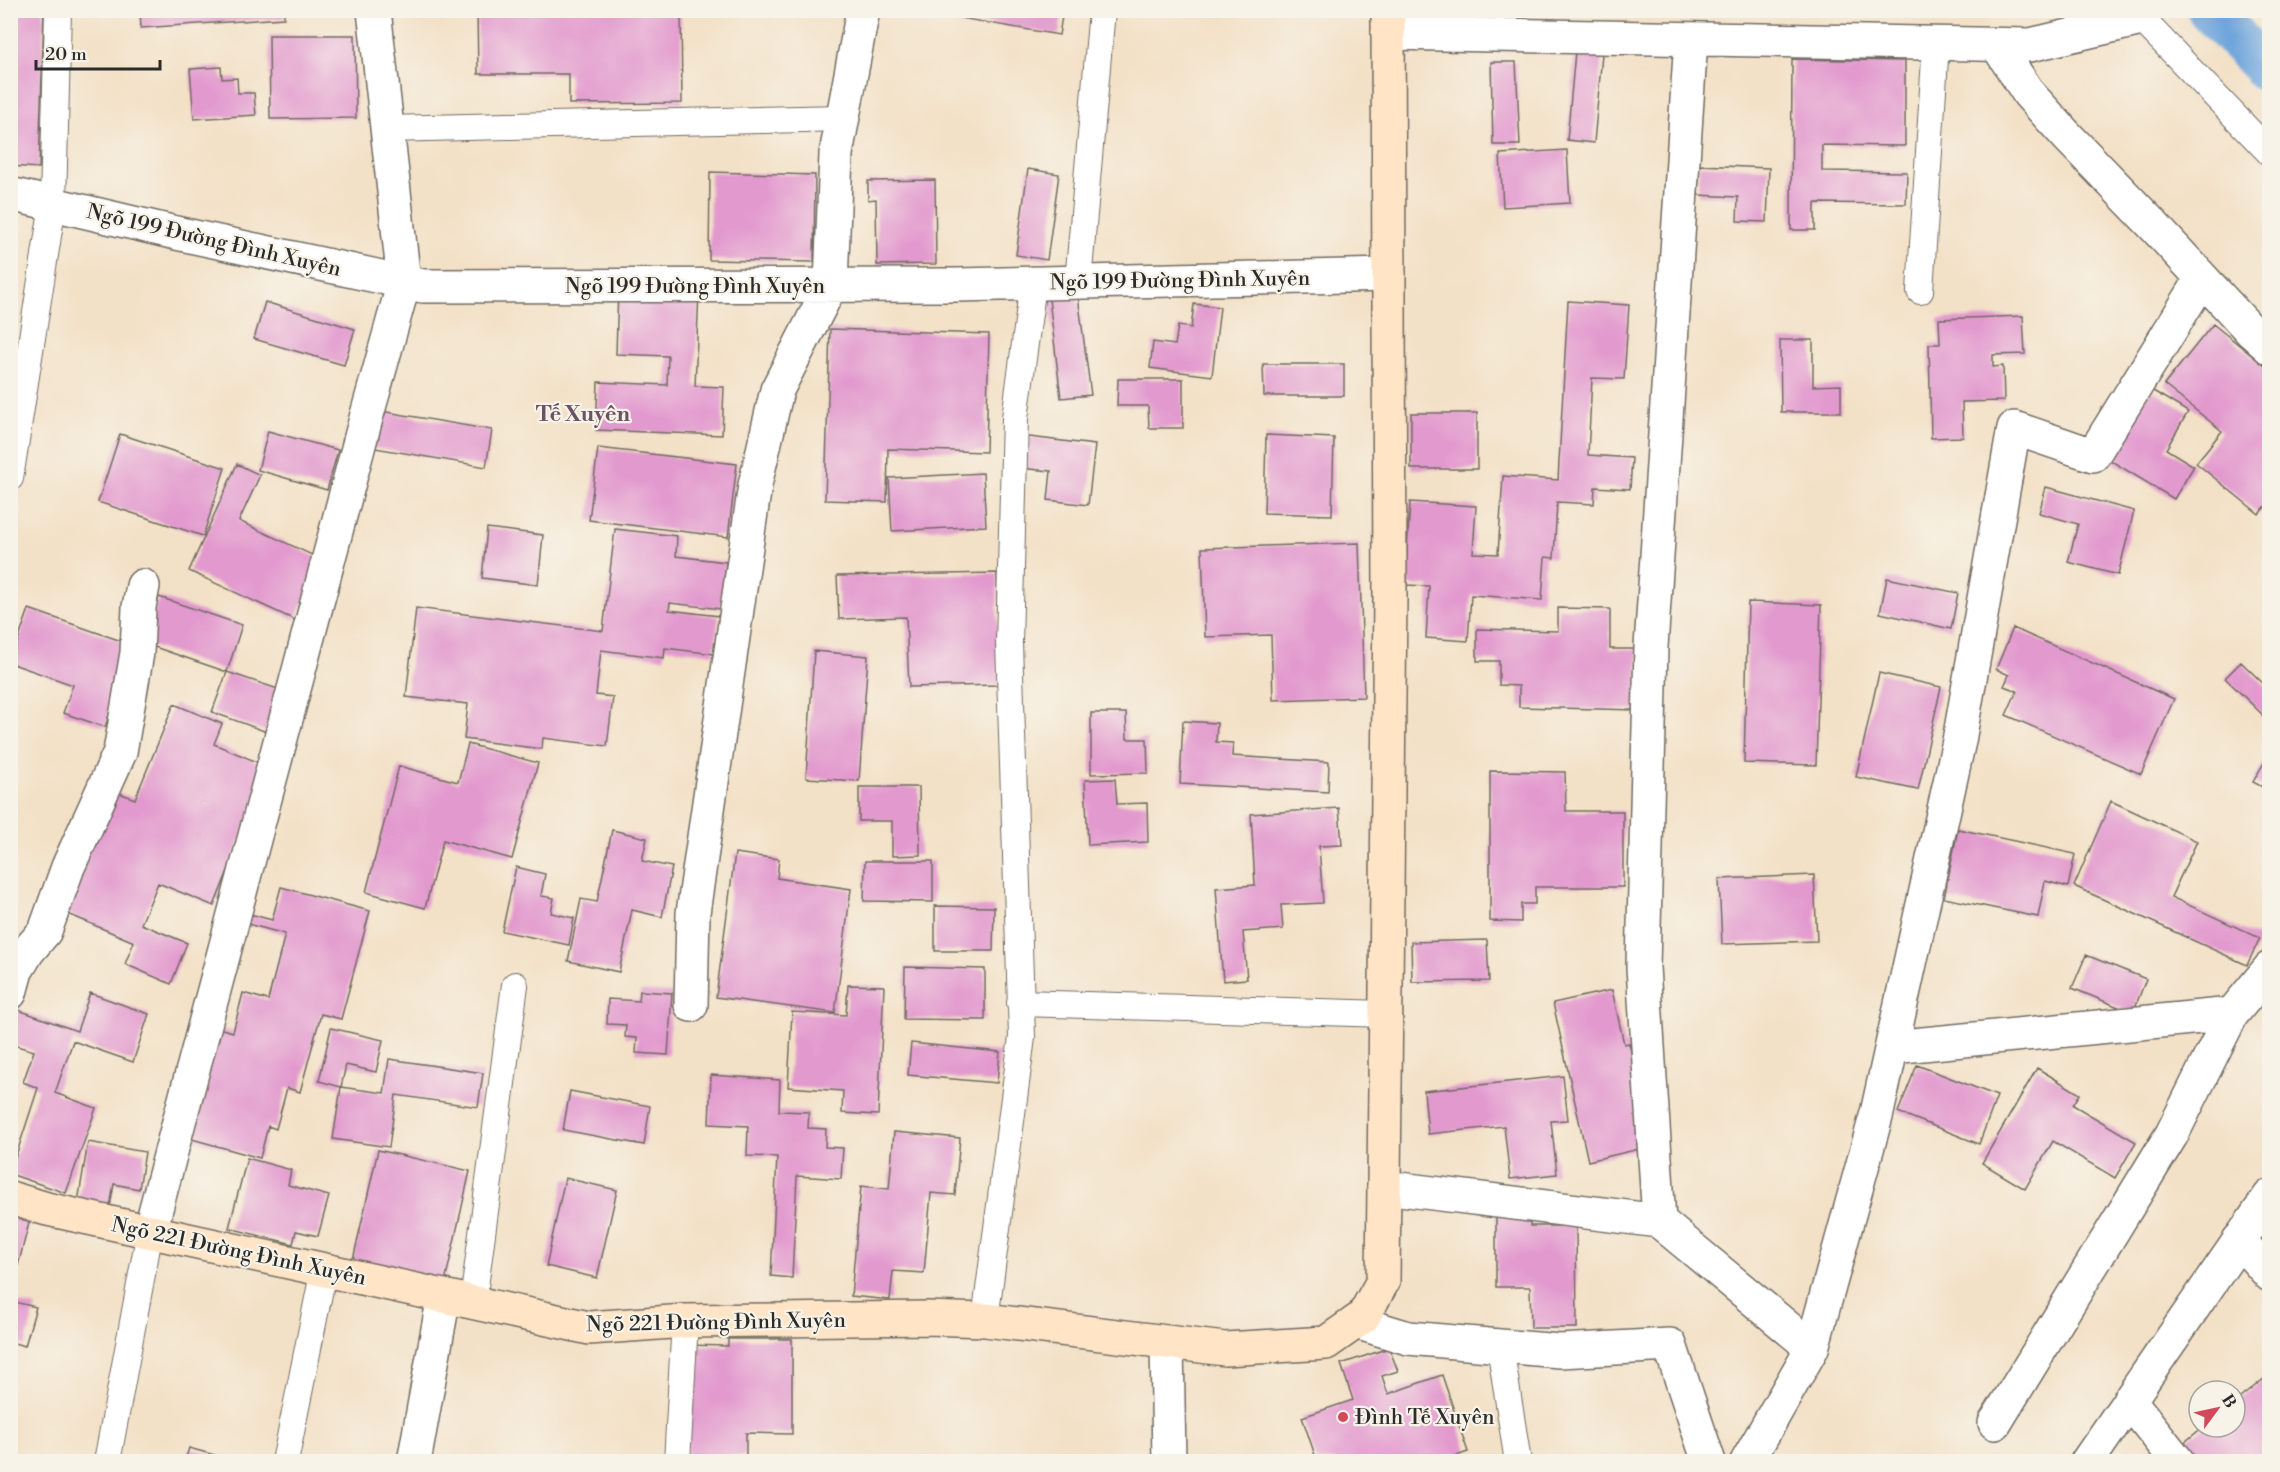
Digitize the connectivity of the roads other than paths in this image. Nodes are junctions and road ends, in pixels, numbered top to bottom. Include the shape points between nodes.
1 (58, 10) edge
2 (374, 10) edge
3 (863, 10) edge
4 (1101, 10) edge
5 (2138, 15) edge
6 (1388, 22) edge
7 (1691, 39) junction
8 (1936, 43) junction
9 (1997, 45) junction
10 (843, 118) junction
11 (387, 129) junction
12 (2270, 153) edge
13 (10, 194) edge
14 (53, 204) junction
15 (1389, 275) junction
16 (2202, 279) junction
17 (404, 282) junction
18 (1078, 282) junction
19 (1033, 284) junction
20 (831, 285) junction
21 (1920, 291) dead end
22 (2270, 348) edge
23 (10, 478) edge
24 (143, 586) dead end
25 (2270, 968) edge
26 (515, 985) dead end
27 (10, 993) edge
28 (1020, 1003) junction
29 (692, 1005) dead end
30 (1386, 1014) junction
31 (2232, 1014) junction
32 (1892, 1047) junction
33 (1384, 1187) junction
34 (2270, 1196) edge
35 (10, 1198) edge
36 (1659, 1221) junction
37 (150, 1232) junction
38 (2239, 1240) junction
39 (324, 1269) junction
40 (2270, 1275) edge
41 (459, 1299) junction
42 (985, 1320) junction
43 (685, 1321) junction
44 (1356, 1322) junction
45 (1167, 1343) junction
46 (1500, 1346) junction
47 (1812, 1348) junction
48 (2129, 1400) junction
49 (1995, 1423) dead end
50 (107, 1461) edge
51 (285, 1461) edge
52 (414, 1461) edge
53 (676, 1461) edge
54 (1169, 1461) edge
55 (1518, 1461) edge
56 (1709, 1461) edge
57 (1747, 1461) edge
58 (2087, 1461) edge
59 (2178, 1461) edge

1 - 14 lane
2 - 11 street
3 - 10 street
4 - 18 lane
5 - 9 street via 2030,45
5 - 12 lane
6 - 7 street
6 - 15 street, Ngõ 221 Đường Đình Xuyên
7 - 8 street
7 - 36 street via 1651,647 1643,955
8 - 9 street
8 - 21 lane
9 - 16 street via 2029,94
10 - 11 lane
10 - 20 street via 836,154
11 - 17 street
13 - 14 street, Ngõ 199 Đường Đình Xuyên
14 - 17 street, Ngõ 199 Đường Đình Xuyên
14 - 23 lane
15 - 18 street, Ngõ 199 Đường Đình Xuyên
15 - 30 street, Ngõ 221 Đường Đình Xuyên
16 - 22 street
16 - 32 street via 2093,454 2014,428 1959,741
17 - 20 street, Ngõ 199 Đường Đình Xuyên via 423,286
17 - 37 street
18 - 19 street, Ngõ 199 Đường Đình Xuyên
19 - 20 street, Ngõ 199 Đường Đình Xuyên
19 - 28 lane via 1016,418 1009,644
20 - 29 street via 777,390 755,485 693,913
24 - 27 street via 137,653 120,752 45,931 16,971
25 - 31 street
26 - 41 lane
28 - 30 lane
28 - 42 lane via 1022,1037
30 - 33 street, Ngõ 221 Đường Đình Xuyên
31 - 32 street
31 - 49 street via 2172,1134
32 - 47 street
33 - 36 street
33 - 44 street, Ngõ 221 Đường Đình Xuyên via 1383,1281 1363,1317
34 - 38 street
35 - 37 street, Ngõ 221 Đường Đình Xuyên
36 - 47 street
37 - 39 street, Ngõ 221 Đường Đình Xuyên
37 - 50 lane
38 - 40 street
38 - 48 street
39 - 41 street, Ngõ 221 Đường Đình Xuyên
39 - 51 lane
41 - 43 street, Ngõ 221 Đường Đình Xuyên via 589,1328
41 - 52 street
42 - 43 street, Ngõ 221 Đường Đình Xuyên
42 - 45 street, Ngõ 221 Đường Đình Xuyên
43 - 53 lane
44 - 45 street, Ngõ 221 Đường Đình Xuyên via 1326,1343 1225,1349
44 - 46 street via 1408,1338
45 - 54 street
46 - 55 lane
46 - 56 street via 1560,1351 1670,1345
47 - 57 street
48 - 58 street
48 - 59 street

